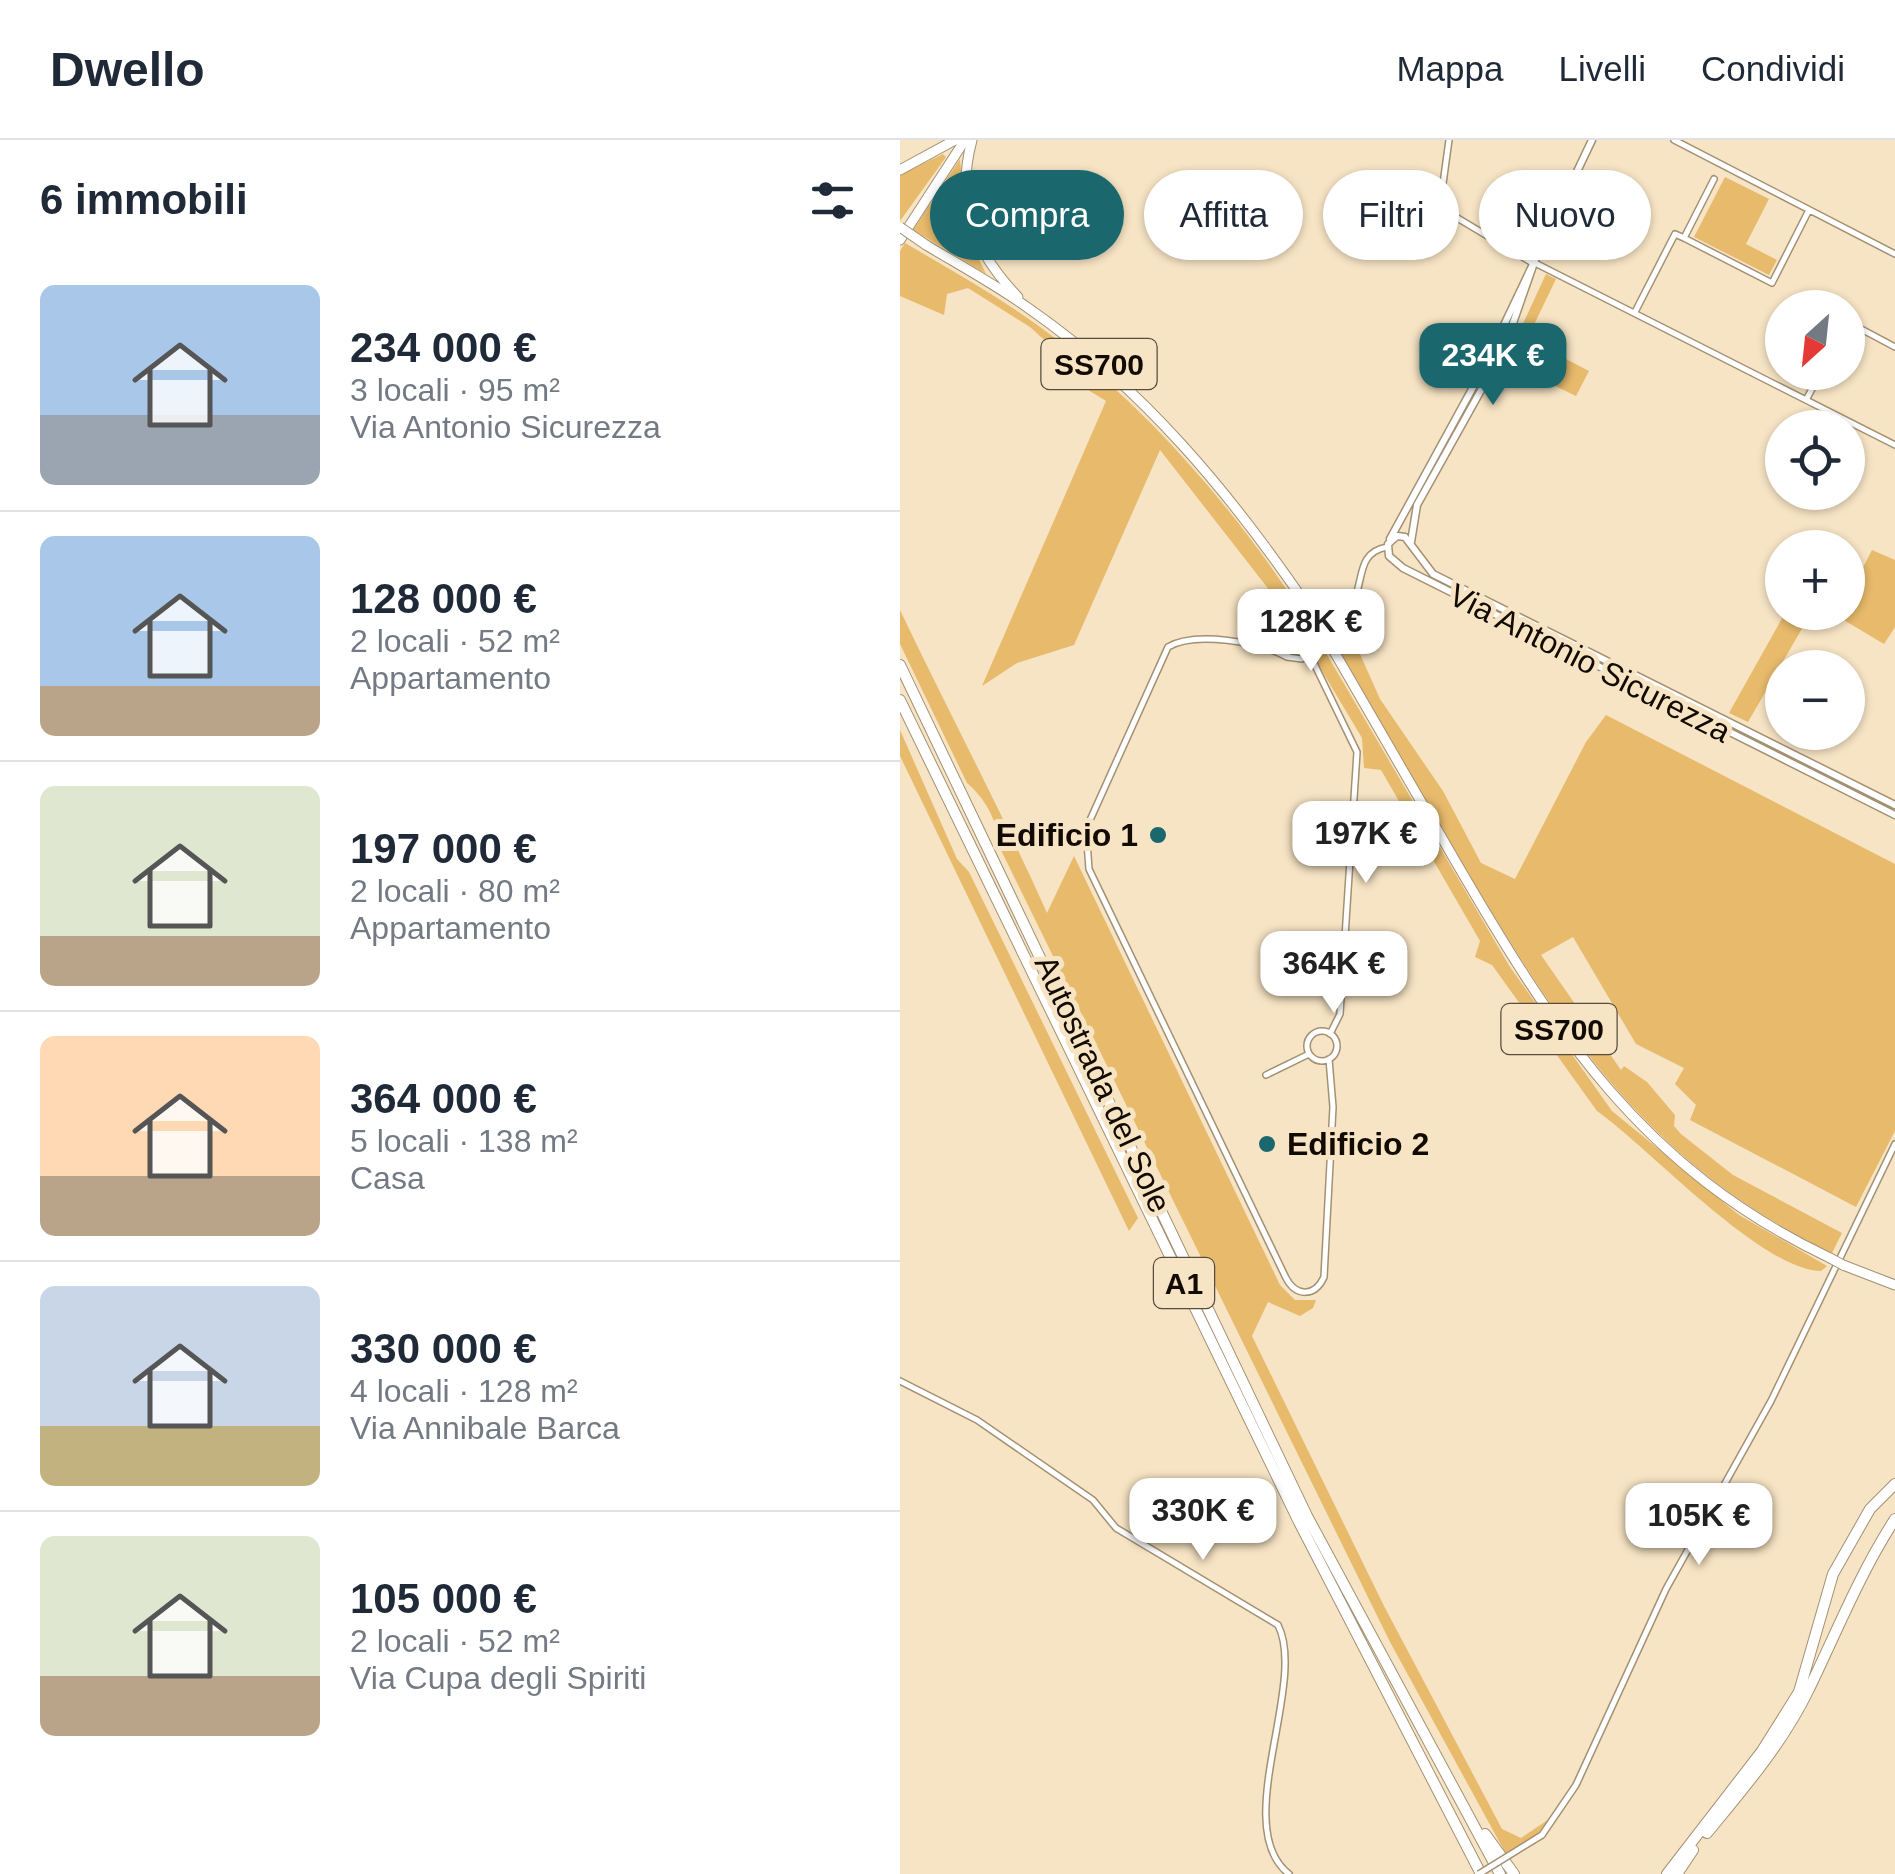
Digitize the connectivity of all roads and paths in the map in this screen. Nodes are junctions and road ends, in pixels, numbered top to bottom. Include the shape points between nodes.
1 (956, 140) edge
2 (969, 140) edge
3 (1449, 140) edge
4 (1592, 140) edge
5 (1674, 140) edge
6 (1684, 140) edge
7 (1695, 152) junction
8 (900, 170) edge
9 (1714, 180) dead end
10 (1809, 210) junction
11 (900, 229) edge
12 (1684, 238) junction
13 (900, 240) edge
14 (1895, 254) edge
15 (1535, 262) junction
16 (1031, 310) junction
17 (1634, 313) junction
18 (1865, 331) edge
19 (1895, 347) edge
20 (1811, 390) edge
21 (1806, 400) junction
22 (1895, 445) edge
23 (1388, 543) junction
24 (1412, 547) junction
25 (1396, 561) junction
26 (1313, 628) junction
27 (1291, 640) junction
28 (1260, 648) junction
29 (1307, 648) junction
30 (1287, 657) junction
31 (1296, 661) junction
32 (900, 665) edge
33 (1316, 674) junction
34 (900, 700) edge
35 (1895, 805) edge
36 (1895, 815) edge
37 (1330, 1034) junction
38 (1309, 1054) junction
39 (1329, 1059) junction
40 (1266, 1075) dead end
41 (1895, 1144) edge
42 (1895, 1285) edge
43 (900, 1381) edge
44 (1895, 1484) edge
45 (1895, 1518) edge
46 (1458, 1796) junction
47 (1479, 1871) edge
48 (1678, 1871) edge
49 (1289, 1874) edge
50 (1500, 1874) edge
51 (1514, 1874) edge
52 (1666, 1874) edge

1 - 8 highway
2 - 13 highway
2 - 16 highway via 963,188 969,224 984,257
3 - 15 street via 1444,210
4 - 15 street
5 - 7 street
6 - 7 street
7 - 10 street
9 - 12 street
10 - 12 street via 1772,283
10 - 14 street
11 - 16 highway, SS700, bridge
12 - 17 street via 1675,234
15 - 17 street
15 - 23 street
15 - 24 street via 1504,350 1418,505
16 - 42 highway, SS700, bridge via 1163,423 1233,502 1308,607 1506,948 1606,1090 1661,1146 1730,1200 1830,1258
17 - 21 street
18 - 19 street
20 - 21 street
21 - 22 street
23 - 24 street via 1401,536
23 - 25 street, Via Antonio Sicurezza
23 - 26 street via 1365,559 1352,604
24 - 25 street via 1404,561
24 - 35 street, Via Antonio Sicurezza via 1433,574
25 - 36 street, Via Antonio Sicurezza
26 - 27 street
26 - 29 street
27 - 28 street
27 - 29 street
27 - 30 street
28 - 30 street
28 - 39 street via 1188,640 1164,652 1084,847 1286,1278 1305,1294 1324,1278 1333,1107
29 - 31 street
29 - 33 street
30 - 31 street
31 - 33 street
32 - 46 highway, Autostrada del Sole / A1 via 1307,1516
33 - 37 street via 1357,752 1340,1014
34 - 47 highway, Autostrada del Sole / A1 via 1326,1575
37 - 38 street via 1311,1035
37 - 39 street via 1336,1047
38 - 39 street
38 - 40 street
41 - 47 street, bridge via 1770,1401 1666,1589 1576,1784 1542,1835
43 - 49 street via 976,1420 1093,1500 1116,1528 1278,1626 1283,1662 1266,1812 1268,1845
44 - 52 highway via 1870,1509 1833,1574 1799,1692
45 - 48 highway via 1778,1743
46 - 50 highway, Autostrada del Sole / A1
46 - 51 highway

